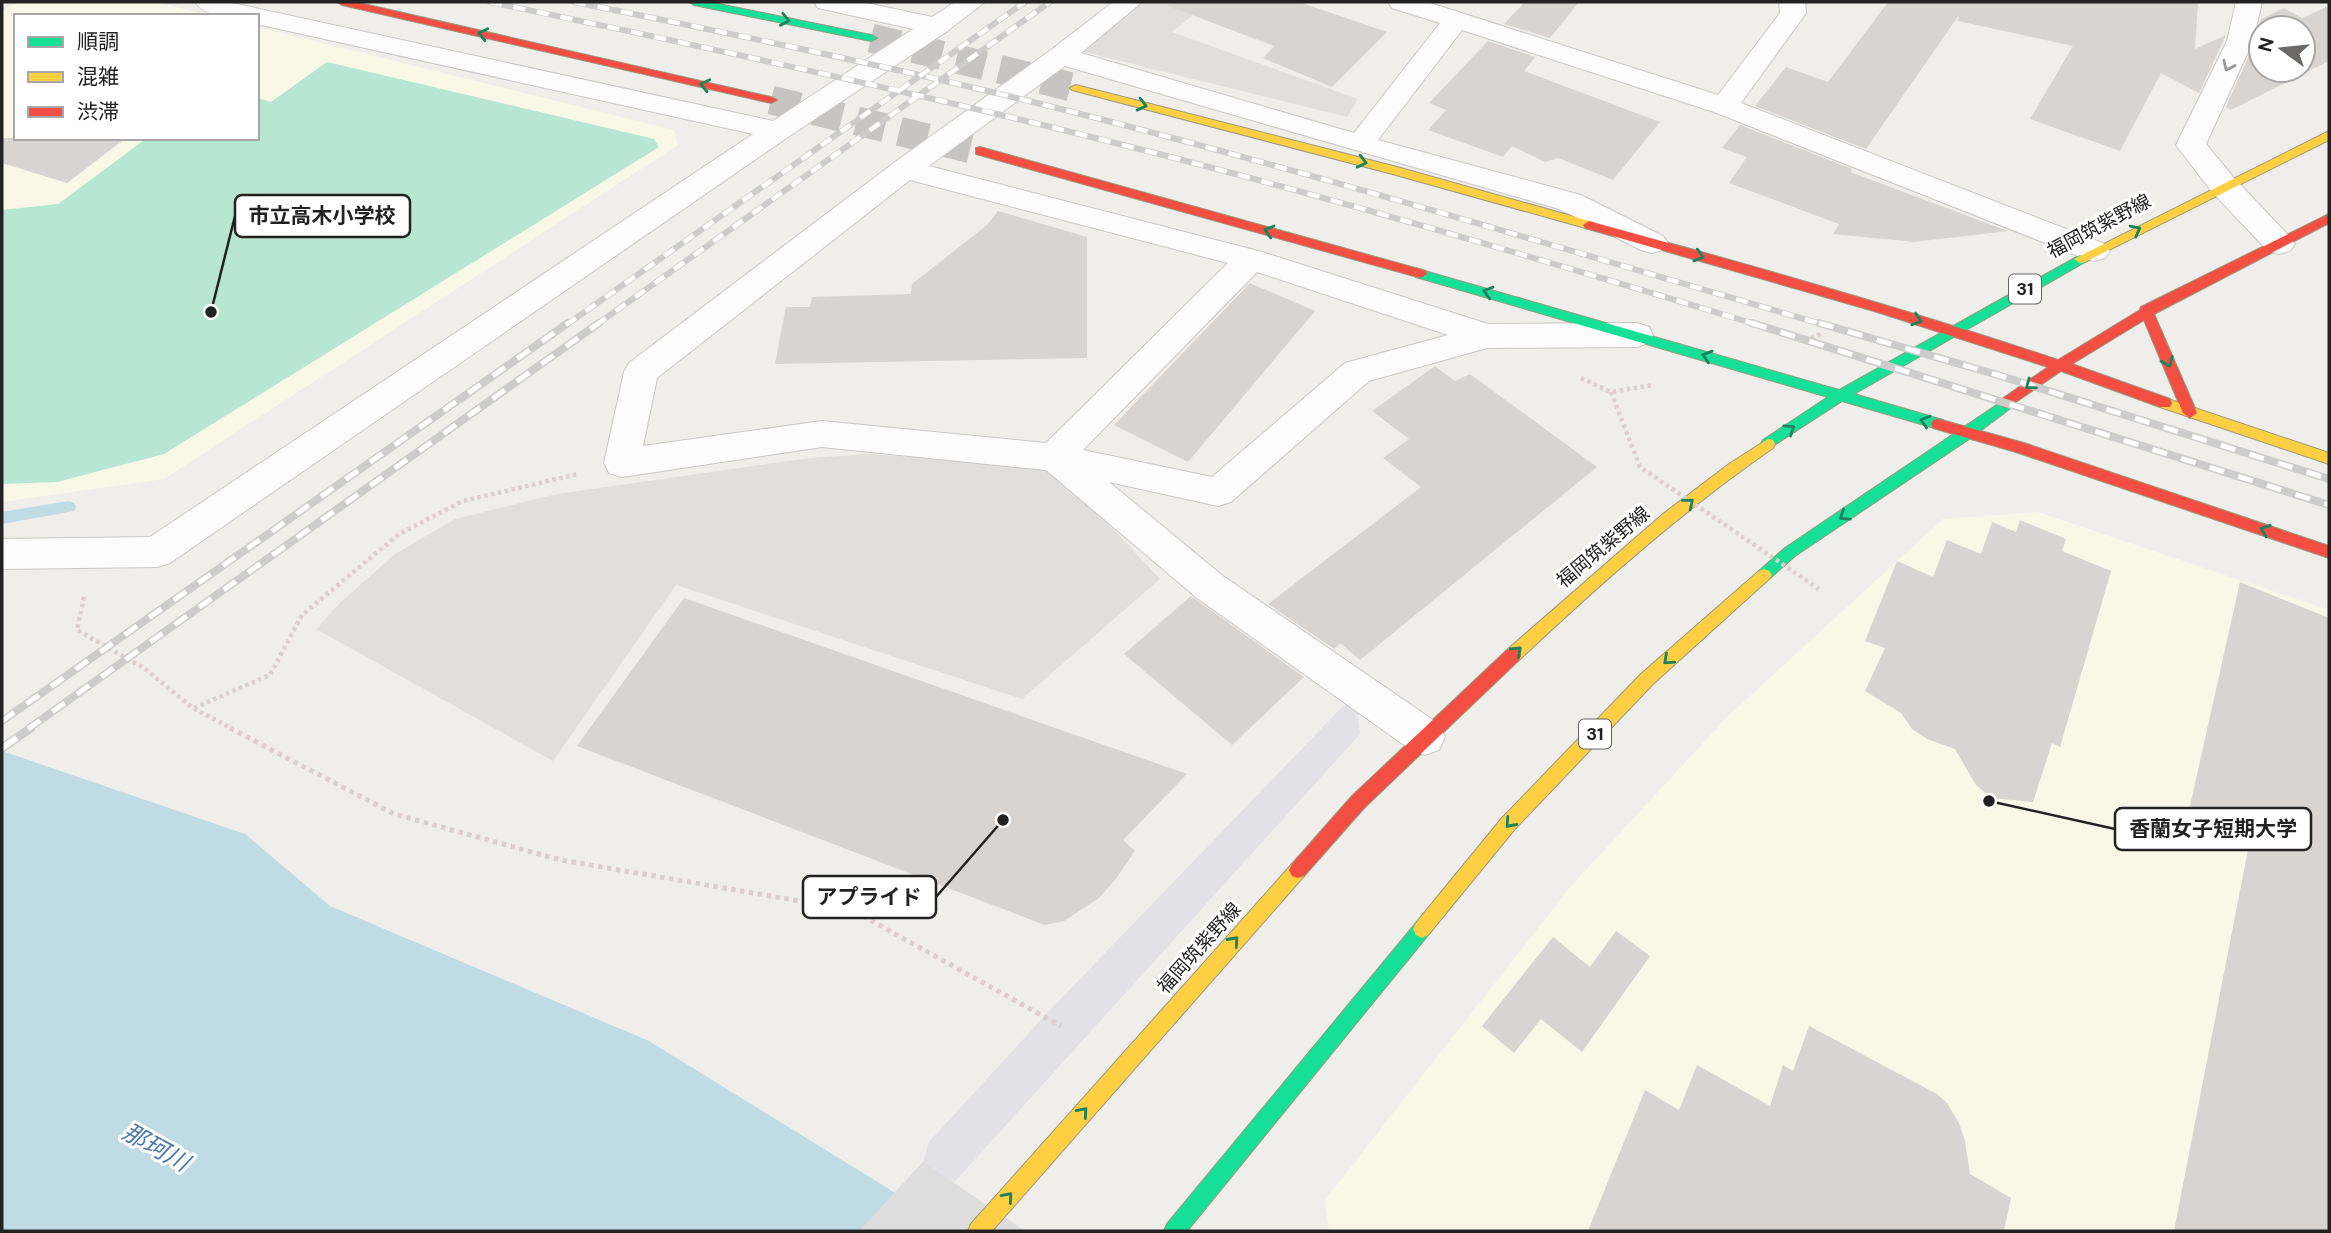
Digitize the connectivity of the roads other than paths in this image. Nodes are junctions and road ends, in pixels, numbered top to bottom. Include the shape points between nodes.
1 (208, 2) edge
2 (342, 2) edge
3 (694, 2) edge
4 (827, 2) edge
5 (972, 2) edge
6 (1129, 2) edge
7 (1401, 2) edge
8 (1792, 2) edge
9 (2249, 2) edge
10 (247, 14) edge
11 (259, 17) edge
12 (1455, 20) junction
13 (937, 26) junction
14 (871, 37) tunnel mouth
15 (1061, 56) junction
16 (1076, 88) tunnel mouth
17 (771, 100) tunnel mouth
18 (1724, 106) junction
19 (778, 131) junction
20 (2329, 135) edge
21 (1360, 144) junction
22 (979, 151) tunnel mouth
23 (905, 169) junction
24 (2223, 185) junction
25 (2329, 218) edge
26 (1653, 243) junction
27 (2279, 244) junction
28 (2094, 251) junction
29 (1251, 259) junction
30 (2146, 310) junction
31 (1952, 331) junction
32 (1487, 335) junction
33 (1637, 335) junction
34 (2056, 365) junction
35 (1840, 396) junction
36 (2190, 413) junction
37 (1967, 433) junction
38 (1054, 457) junction
39 (2329, 459) edge
40 (2329, 552) edge
41 (2, 554) edge
42 (1425, 737) junction
43 (978, 1231) edge
44 (1174, 1231) edge

1 - 10 street
17 -> 2 street
3 -> 14 street
4 - 13 street
5 - 13 street
6 - 15 street
7 - 12 street
8 - 18 street via 1793,13
9 -> 24 street via 2240,41 2191,145
11 - 19 street
12 - 18 street
12 - 21 street
13 - 19 street
15 - 21 street
15 - 23 street
16 -> 26 street
18 - 28 street
19 - 41 street via 157,552
20 - 24 street, 福岡筑紫野線 / 31
21 - 26 street via 1570,202
33 -> 22 street
23 - 29 street
23 - 38 street via 641,372 622,463 822,434
24 - 27 street
28 -> 24 street, 福岡筑紫野線 / 31
25 - 27 street, 31
26 -> 31 street
27 - 30 street, 31
28 - 31 street, 福岡筑紫野線 / 31
29 - 32 street
29 - 38 street
30 - 34 street, 31
30 -> 36 street
31 - 34 street
31 - 35 street, 福岡筑紫野線 / 31
32 - 33 street
32 - 38 street via 1357,372 1218,492
35 -> 33 street
34 - 36 street
34 -> 37 street, 31
37 -> 35 street
42 -> 35 street, 福岡筑紫野線 / 31 via 1590,583 1733,467
36 - 39 street
40 -> 37 street via 2084,467
37 -> 44 street, 31 via 1790,552 1647,679 1508,824
38 - 42 street via 1210,587
43 -> 42 street, 福岡筑紫野線 / 31 via 1358,802

